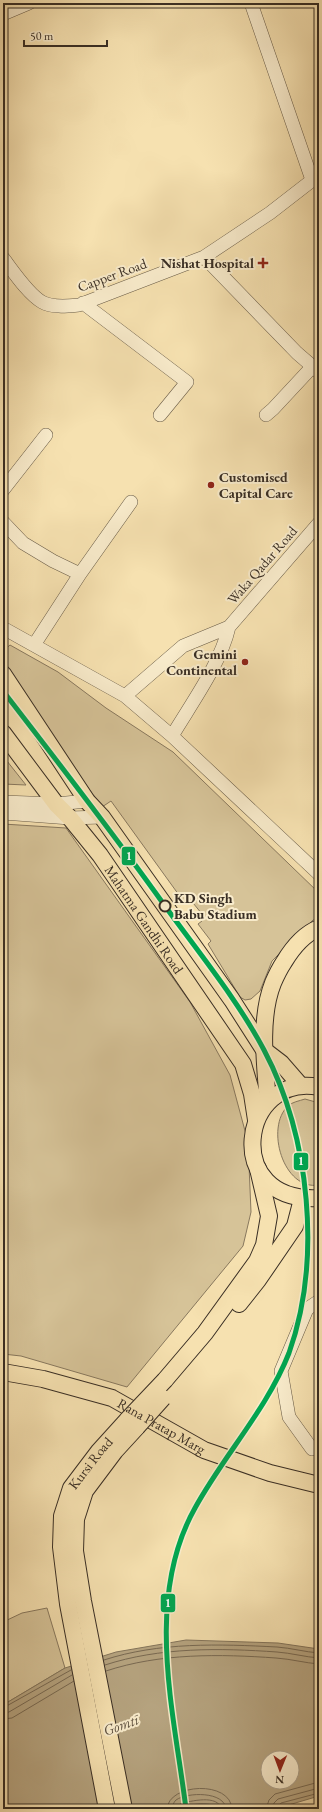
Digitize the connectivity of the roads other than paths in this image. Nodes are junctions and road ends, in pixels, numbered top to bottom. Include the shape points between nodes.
1 (29, 3) edge
2 (251, 3) edge
3 (3, 14) edge
4 (316, 178) edge
5 (204, 257) junction
6 (3, 258) edge
7 (84, 303) junction
8 (316, 369) edge
9 (160, 415) dead end
10 (266, 415) dead end
11 (46, 435) dead end
12 (3, 490) edge
13 (131, 502) dead end
14 (3, 522) edge
15 (319, 523) edge
16 (80, 574) junction
17 (229, 627) junction
18 (3, 628) edge
19 (34, 645) junction
20 (3, 674) edge
21 (125, 696) junction
22 (3, 733) edge
23 (172, 736) junction
24 (87, 800) junction
25 (3, 802) edge
26 (56, 804) junction
27 (3, 813) edge
28 (102, 817) junction
29 (70, 818) junction
30 (319, 874) edge
31 (319, 928) edge
32 (267, 1008) junction
33 (241, 1013) junction
34 (264, 1050) junction
35 (301, 1086) junction
36 (319, 1087) edge
37 (268, 1102) junction
38 (256, 1120) junction
39 (258, 1169) junction
40 (319, 1198) edge
41 (302, 1199) junction
42 (319, 1301) edge
43 (3, 1372) edge
44 (168, 1385) junction
45 (312, 1449) dead end
46 (319, 1485) edge
47 (75, 1602) junction
48 (106, 1809) edge
49 (124, 1809) edge

1 - 3 street
2 - 4 street
4 - 5 street, Capper Road via 270,213
5 - 7 street, Capper Road
5 - 8 street via 297,353
6 - 7 street, Capper Road via 21,282 42,303 63,306
7 - 9 street via 187,382
8 - 10 street
11 - 12 street
13 - 16 street
14 - 16 street via 23,543
15 - 17 street, Waka Qadar Road
16 - 19 street
17 - 21 street, Waka Qadar Road via 183,646
17 - 23 street, Waka Qadar Road via 214,665
18 - 19 street
19 - 21 street
20 - 24 main road, Mahatma Gandhi Road
21 - 23 street
22 - 26 main road, Mahatma Gandhi Road
23 - 30 street
24 - 26 street
24 - 28 main road, Mahatma Gandhi Road
25 - 26 street
26 - 29 main road, Mahatma Gandhi Road
27 - 29 street
28 - 29 street
28 - 33 main road, Mahatma Gandhi Road
29 - 38 main road, Mahatma Gandhi Road via 100,855 243,1064
31 - 32 main road via 300,940 288,955 272,984
32 - 33 main road via 252,1013
32 - 34 main road
33 - 34 main road, Mahatma Gandhi Road
34 - 35 main road, Mahatma Gandhi Road via 281,1063
34 - 37 main road
35 - 36 main road
35 - 37 main road via 284,1091
37 - 38 main road
38 - 39 main road, Kursi Road via 252,1148
39 - 41 main road via 269,1183 284,1194
39 - 44 main road, Kursi Road via 269,1216 264,1244 257,1261
40 - 41 main road
41 - 44 main road, Kursi Road via 294,1226 258,1280 206,1348
42 - 45 street via 307,1309 281,1371 289,1417
43 - 46 main road, Rana Pratap Marg via 112,1398 204,1450 270,1473
44 - 47 main road, Kursi Road, bridge via 133,1423 99,1451 71,1488 62,1516 61,1547
47 - 48 main road, Kursi Road
47 - 49 main road, Kursi Road

